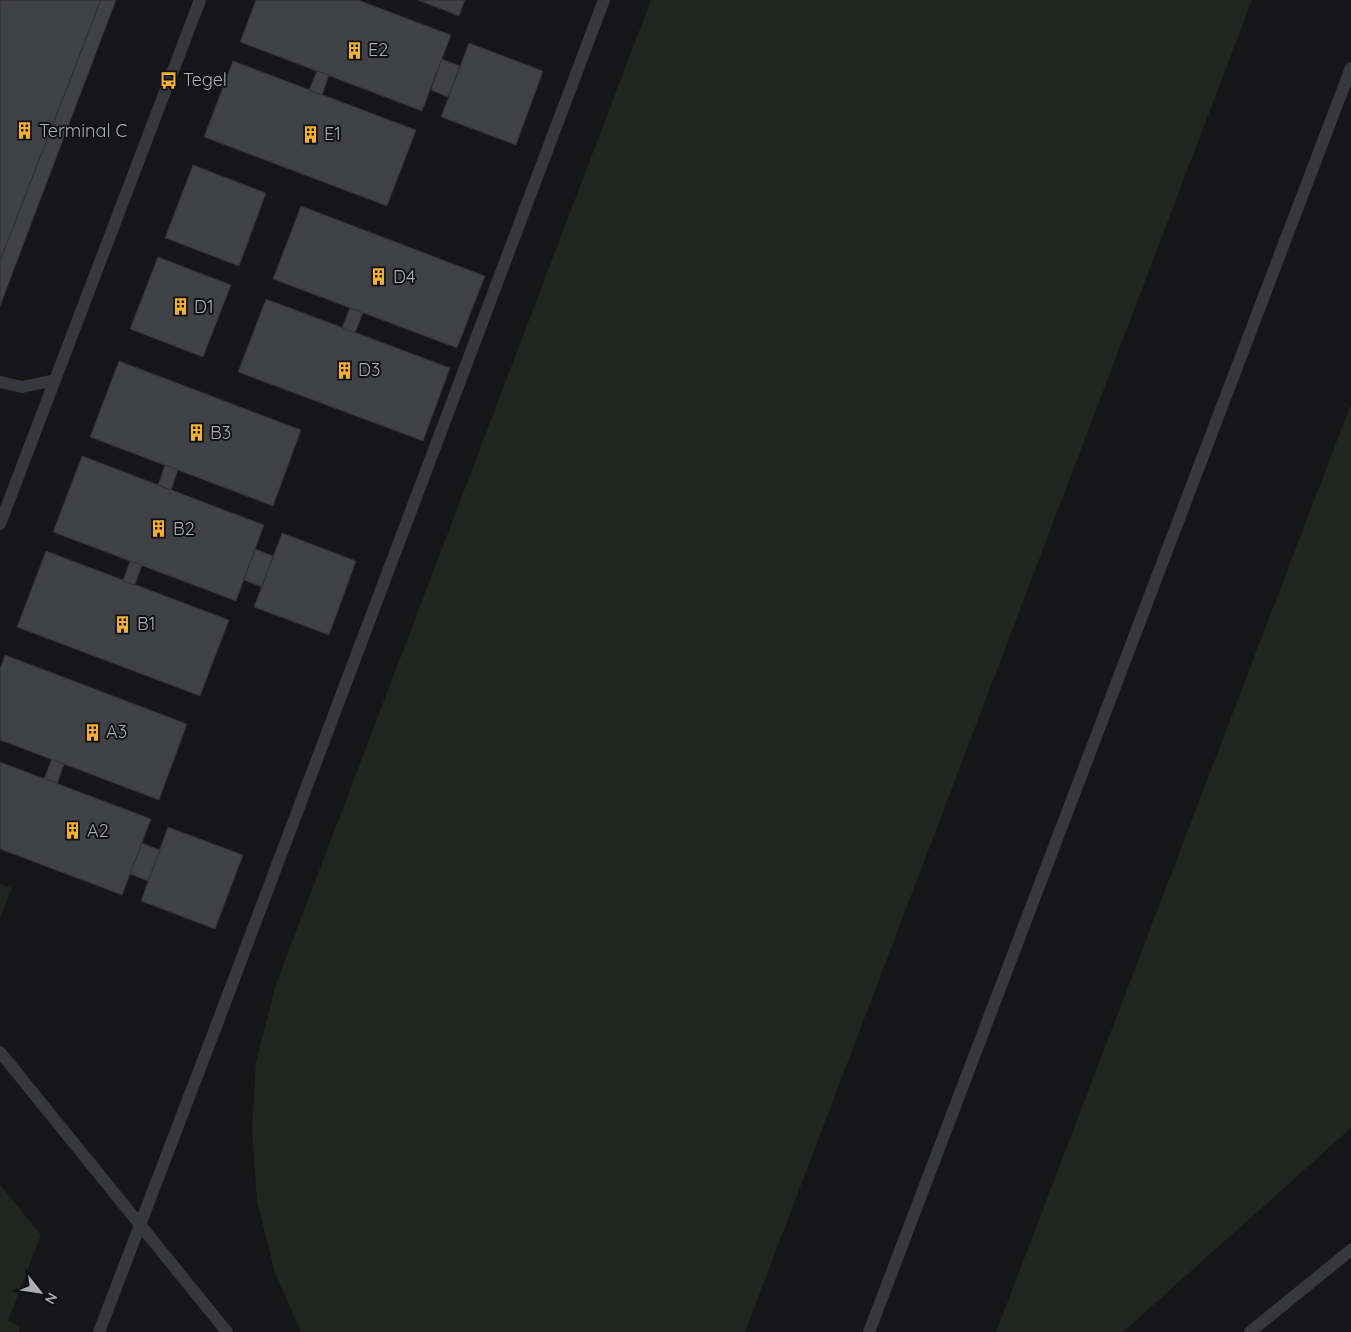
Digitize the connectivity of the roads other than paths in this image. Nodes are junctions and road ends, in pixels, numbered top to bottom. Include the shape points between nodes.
1 (200, 0) edge
2 (604, 0) edge
3 (1351, 68) edge
4 (55, 380) junction
5 (0, 382) edge
6 (0, 524) edge
7 (0, 1052) edge
8 (141, 1225) junction
9 (1351, 1250) edge
10 (99, 1332) edge
11 (227, 1332) edge
12 (869, 1332) edge
13 (1250, 1332) edge

1 - 4 lane
2 - 8 lane
3 - 12 lane
4 - 5 lane via 22,387
4 - 6 lane
7 - 8 lane
8 - 10 lane
8 - 11 lane
9 - 13 lane

